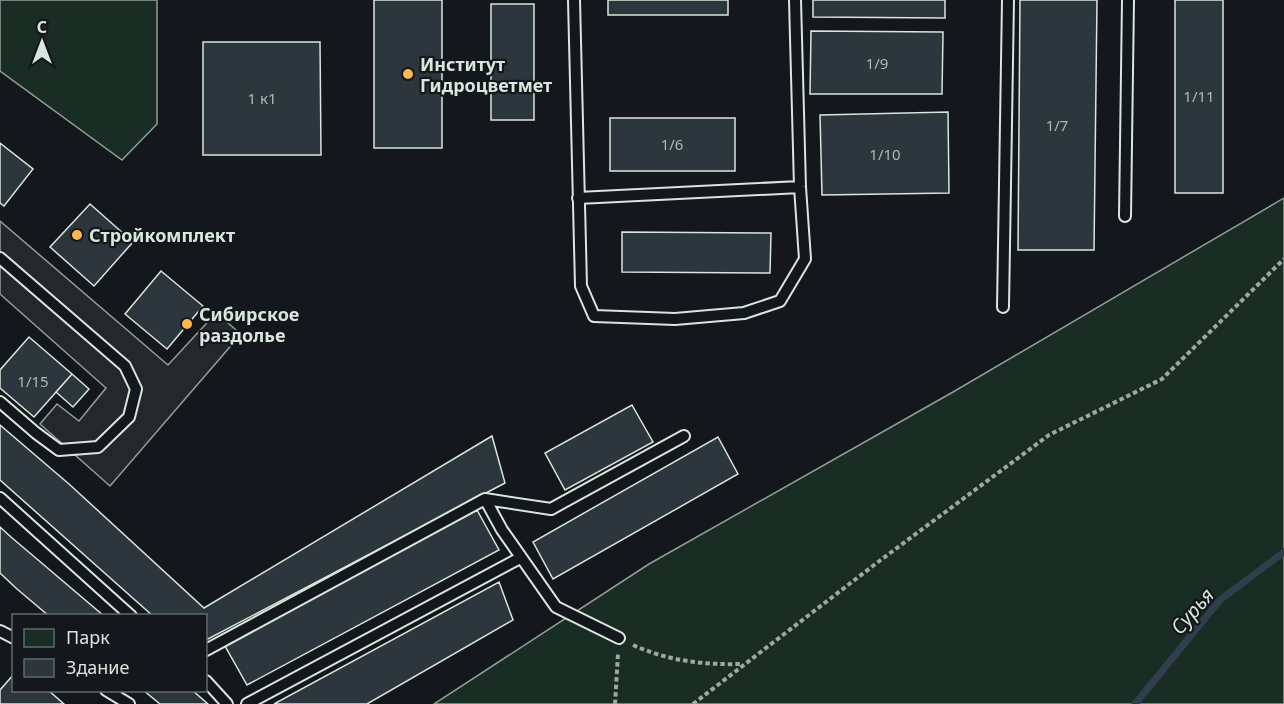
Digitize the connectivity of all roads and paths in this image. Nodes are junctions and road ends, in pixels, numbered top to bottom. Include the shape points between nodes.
1 (574, 0) edge
2 (795, 0) edge
3 (1008, 0) edge
4 (1128, 0) edge
5 (800, 187) junction
6 (578, 198) junction
7 (1125, 216) dead end
8 (0, 258) edge
9 (1284, 259) edge
10 (1003, 307) dead end
11 (0, 402) edge
12 (684, 436) dead end
13 (0, 498) edge
14 (485, 499) junction
15 (520, 558) junction
16 (130, 614) edge
17 (619, 638) junction
18 (207, 649) edge
19 (743, 664) junction
20 (207, 682) edge
21 (109, 692) edge
22 (129, 704) edge
23 (227, 704) edge
24 (248, 704) edge
25 (615, 704) edge
26 (693, 704) edge

1 - 6 lane
2 - 5 lane
3 - 10 lane
4 - 7 lane
5 - 6 lane
5 - 6 lane via 805,259 780,301 744,313 675,319 594,316 581,286
8 - 11 lane via 125,366 136,389 129,417 98,447 59,450
9 - 19 path via 1162,379 1049,435
12 - 14 lane via 551,509
13 - 16 lane
14 - 15 lane
14 - 18 lane
15 - 17 lane via 556,607
15 - 24 lane
17 - 19 path via 665,657 710,665
17 - 25 path
19 - 26 path
20 - 23 lane
21 - 22 lane

